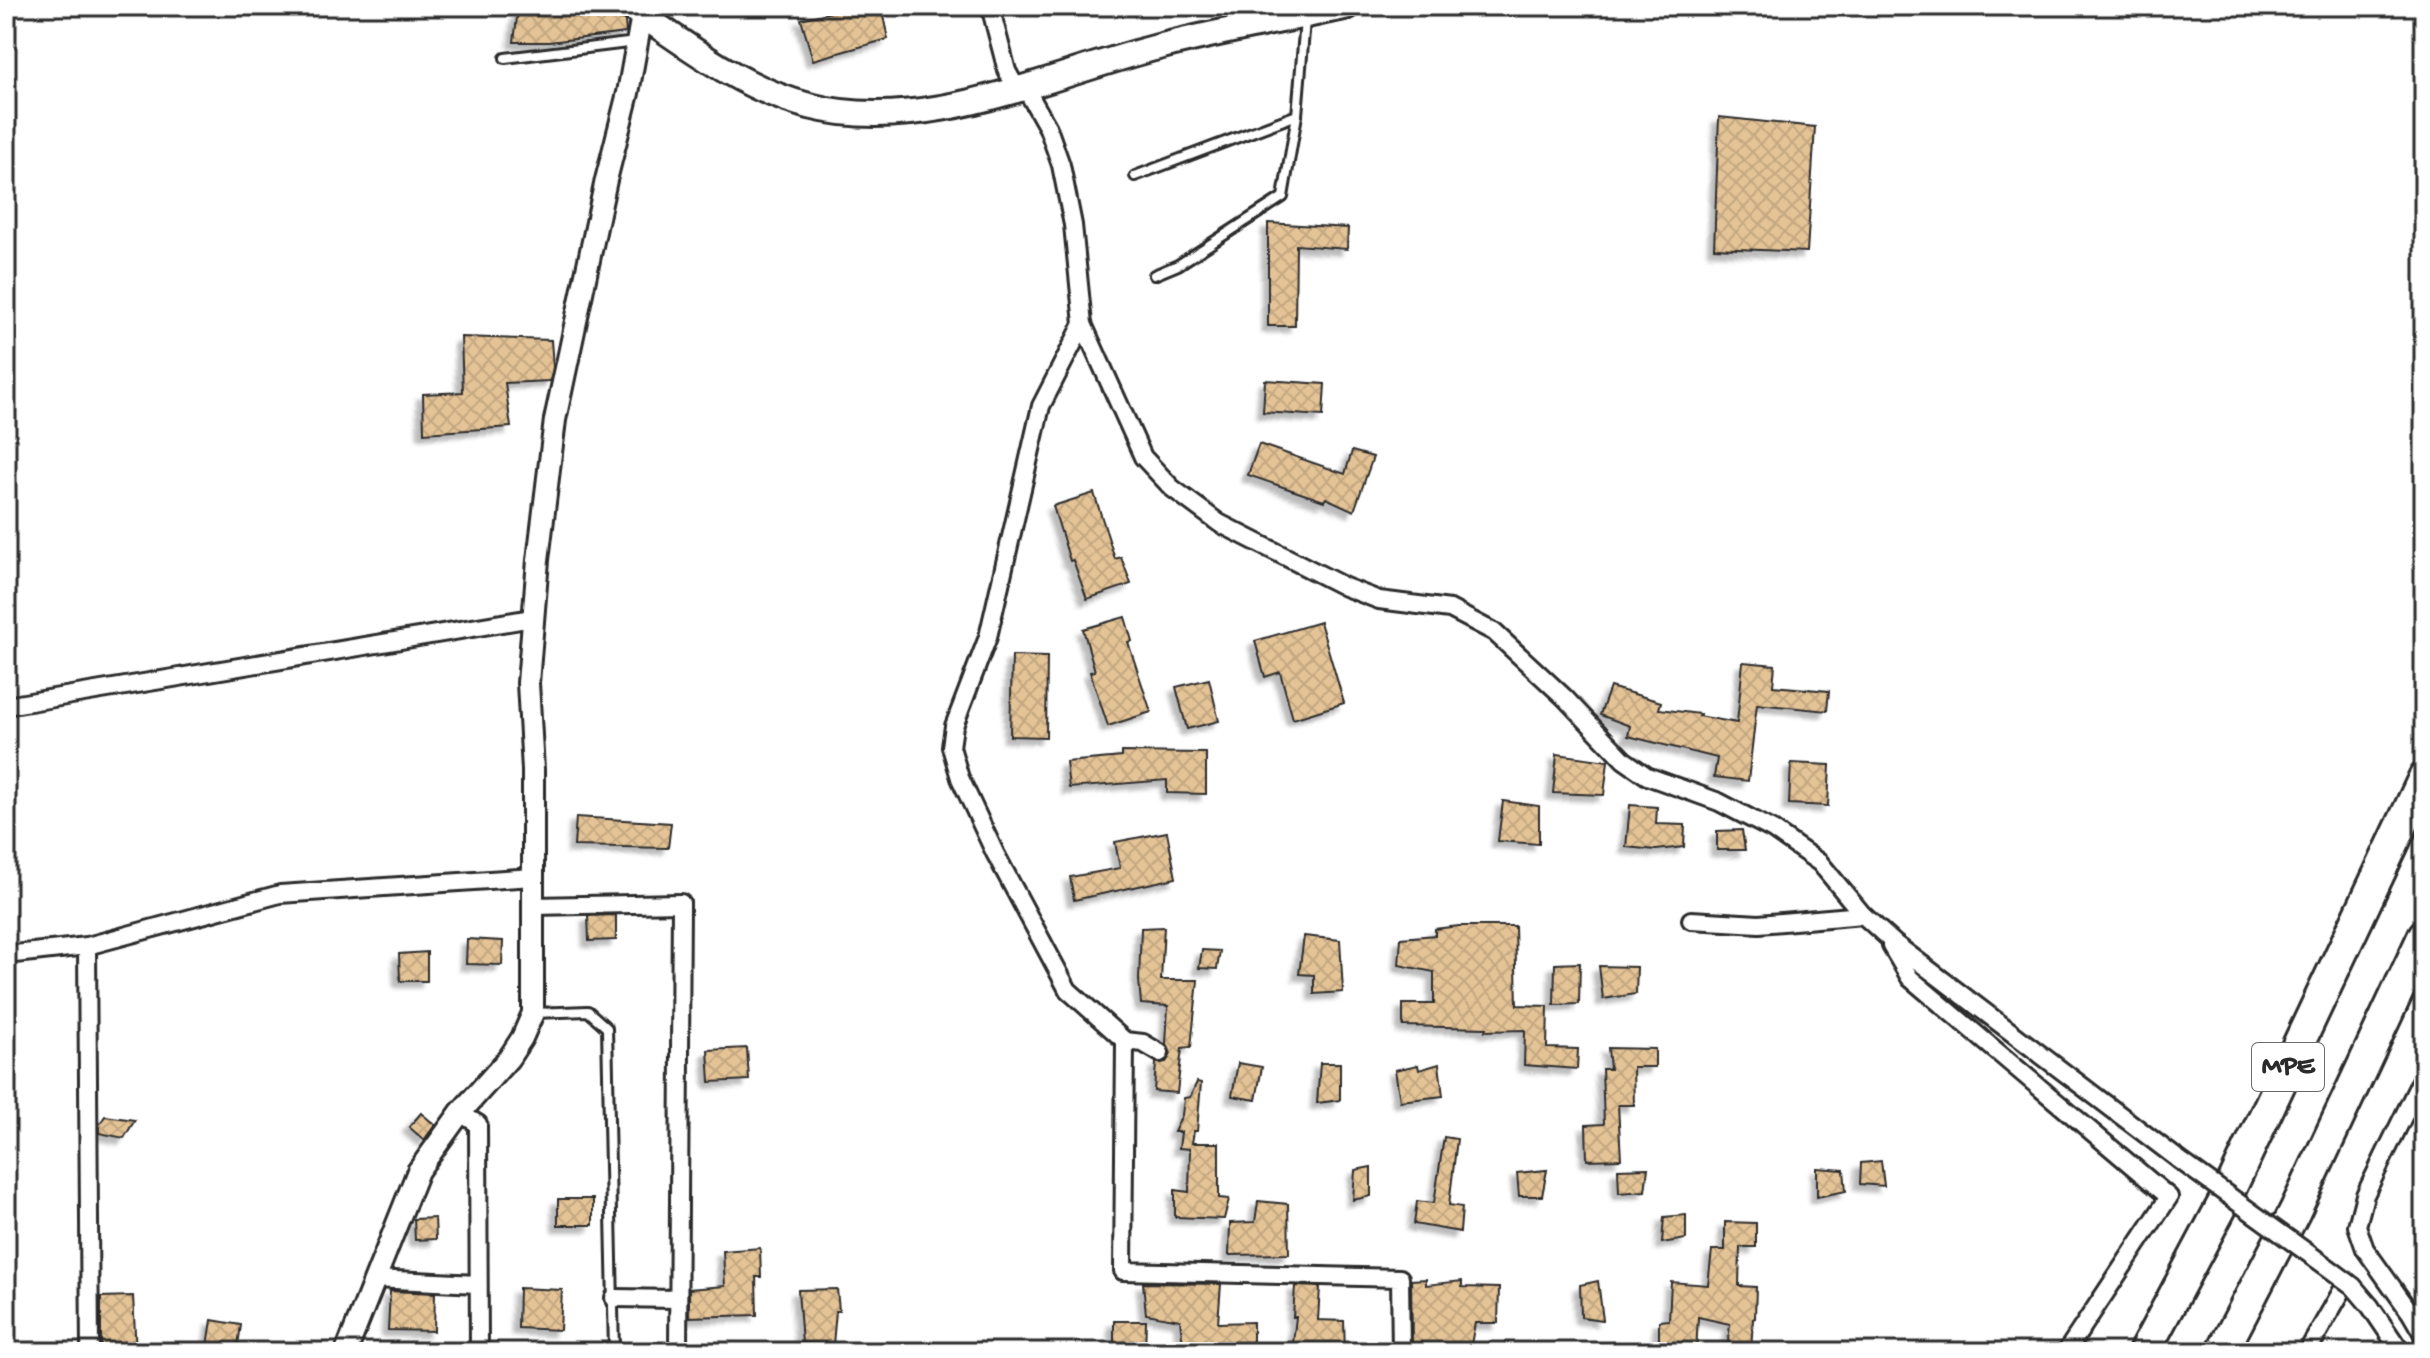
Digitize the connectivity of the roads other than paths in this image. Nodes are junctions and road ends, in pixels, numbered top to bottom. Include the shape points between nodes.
1 (990, 6) edge
2 (1348, 6) edge
3 (636, 10) edge
4 (1305, 15) junction
5 (637, 42) junction
6 (505, 58) dead end
7 (1026, 89) junction
8 (1297, 115) junction
9 (1135, 176) dead end
10 (1154, 275) dead end
11 (1083, 324) junction
12 (532, 618) junction
13 (6, 706) edge
14 (2424, 778) edge
15 (534, 877) junction
16 (534, 906) junction
17 (1863, 915) junction
18 (1691, 920) dead end
19 (1884, 934) junction
20 (2424, 935) edge
21 (87, 946) junction
22 (6, 955) edge
23 (533, 1013) junction
24 (1125, 1041) junction
25 (1160, 1053) dead end
26 (2424, 1074) edge
27 (460, 1113) junction
28 (374, 1279) junction
29 (2347, 1282) junction
30 (478, 1284) junction
31 (614, 1298) junction
32 (678, 1299) junction
33 (2424, 1336) edge
34 (90, 1352) edge
35 (346, 1352) edge
36 (479, 1352) edge
37 (614, 1352) edge
38 (678, 1352) edge
39 (1401, 1352) edge
40 (2066, 1352) edge
41 (2144, 1352) edge
42 (2222, 1352) edge
43 (2307, 1352) edge
44 (2401, 1352) edge

1 - 7 street via 1007,71
2 - 4 main road
3 - 5 street
3 - 7 main road via 718,66 791,101 822,109 857,115 939,108
4 - 7 main road via 1156,47
4 - 8 lane
5 - 6 lane
5 - 12 street via 555,420
7 - 11 street via 1061,165
8 - 9 lane
8 - 10 lane via 1283,197
11 - 17 street via 1143,457 1172,488 1219,523 1345,587 1379,600 1450,609 1494,632 1624,760 1647,776 1719,802 1773,830 1820,863
11 - 24 street via 1041,406 988,637 951,747 995,853 1068,990
12 - 13 street
12 - 15 street via 528,683
14 - 41 highway, MPE via 2225,1200
15 - 16 street
15 - 21 street via 280,894
16 - 23 street
16 - 32 street via 681,903
17 - 18 street via 1759,924
17 - 19 street
19 - 29 street, bridge
19 - 40 street via 1910,978 2169,1197
20 - 42 highway, MPE via 2295,1211
21 - 22 street
21 - 34 street
23 - 27 street via 509,1058
23 - 31 lane via 588,1011 607,1028
24 - 25 street
24 - 39 street via 1123,1271 1400,1278
26 - 33 street via 2365,1195 2357,1226 2365,1249
27 - 28 street via 418,1171
27 - 30 street via 478,1124
28 - 30 street
28 - 35 street
29 - 43 street
29 - 44 street, bridge
30 - 36 street
31 - 32 street
31 - 37 lane
32 - 38 street

